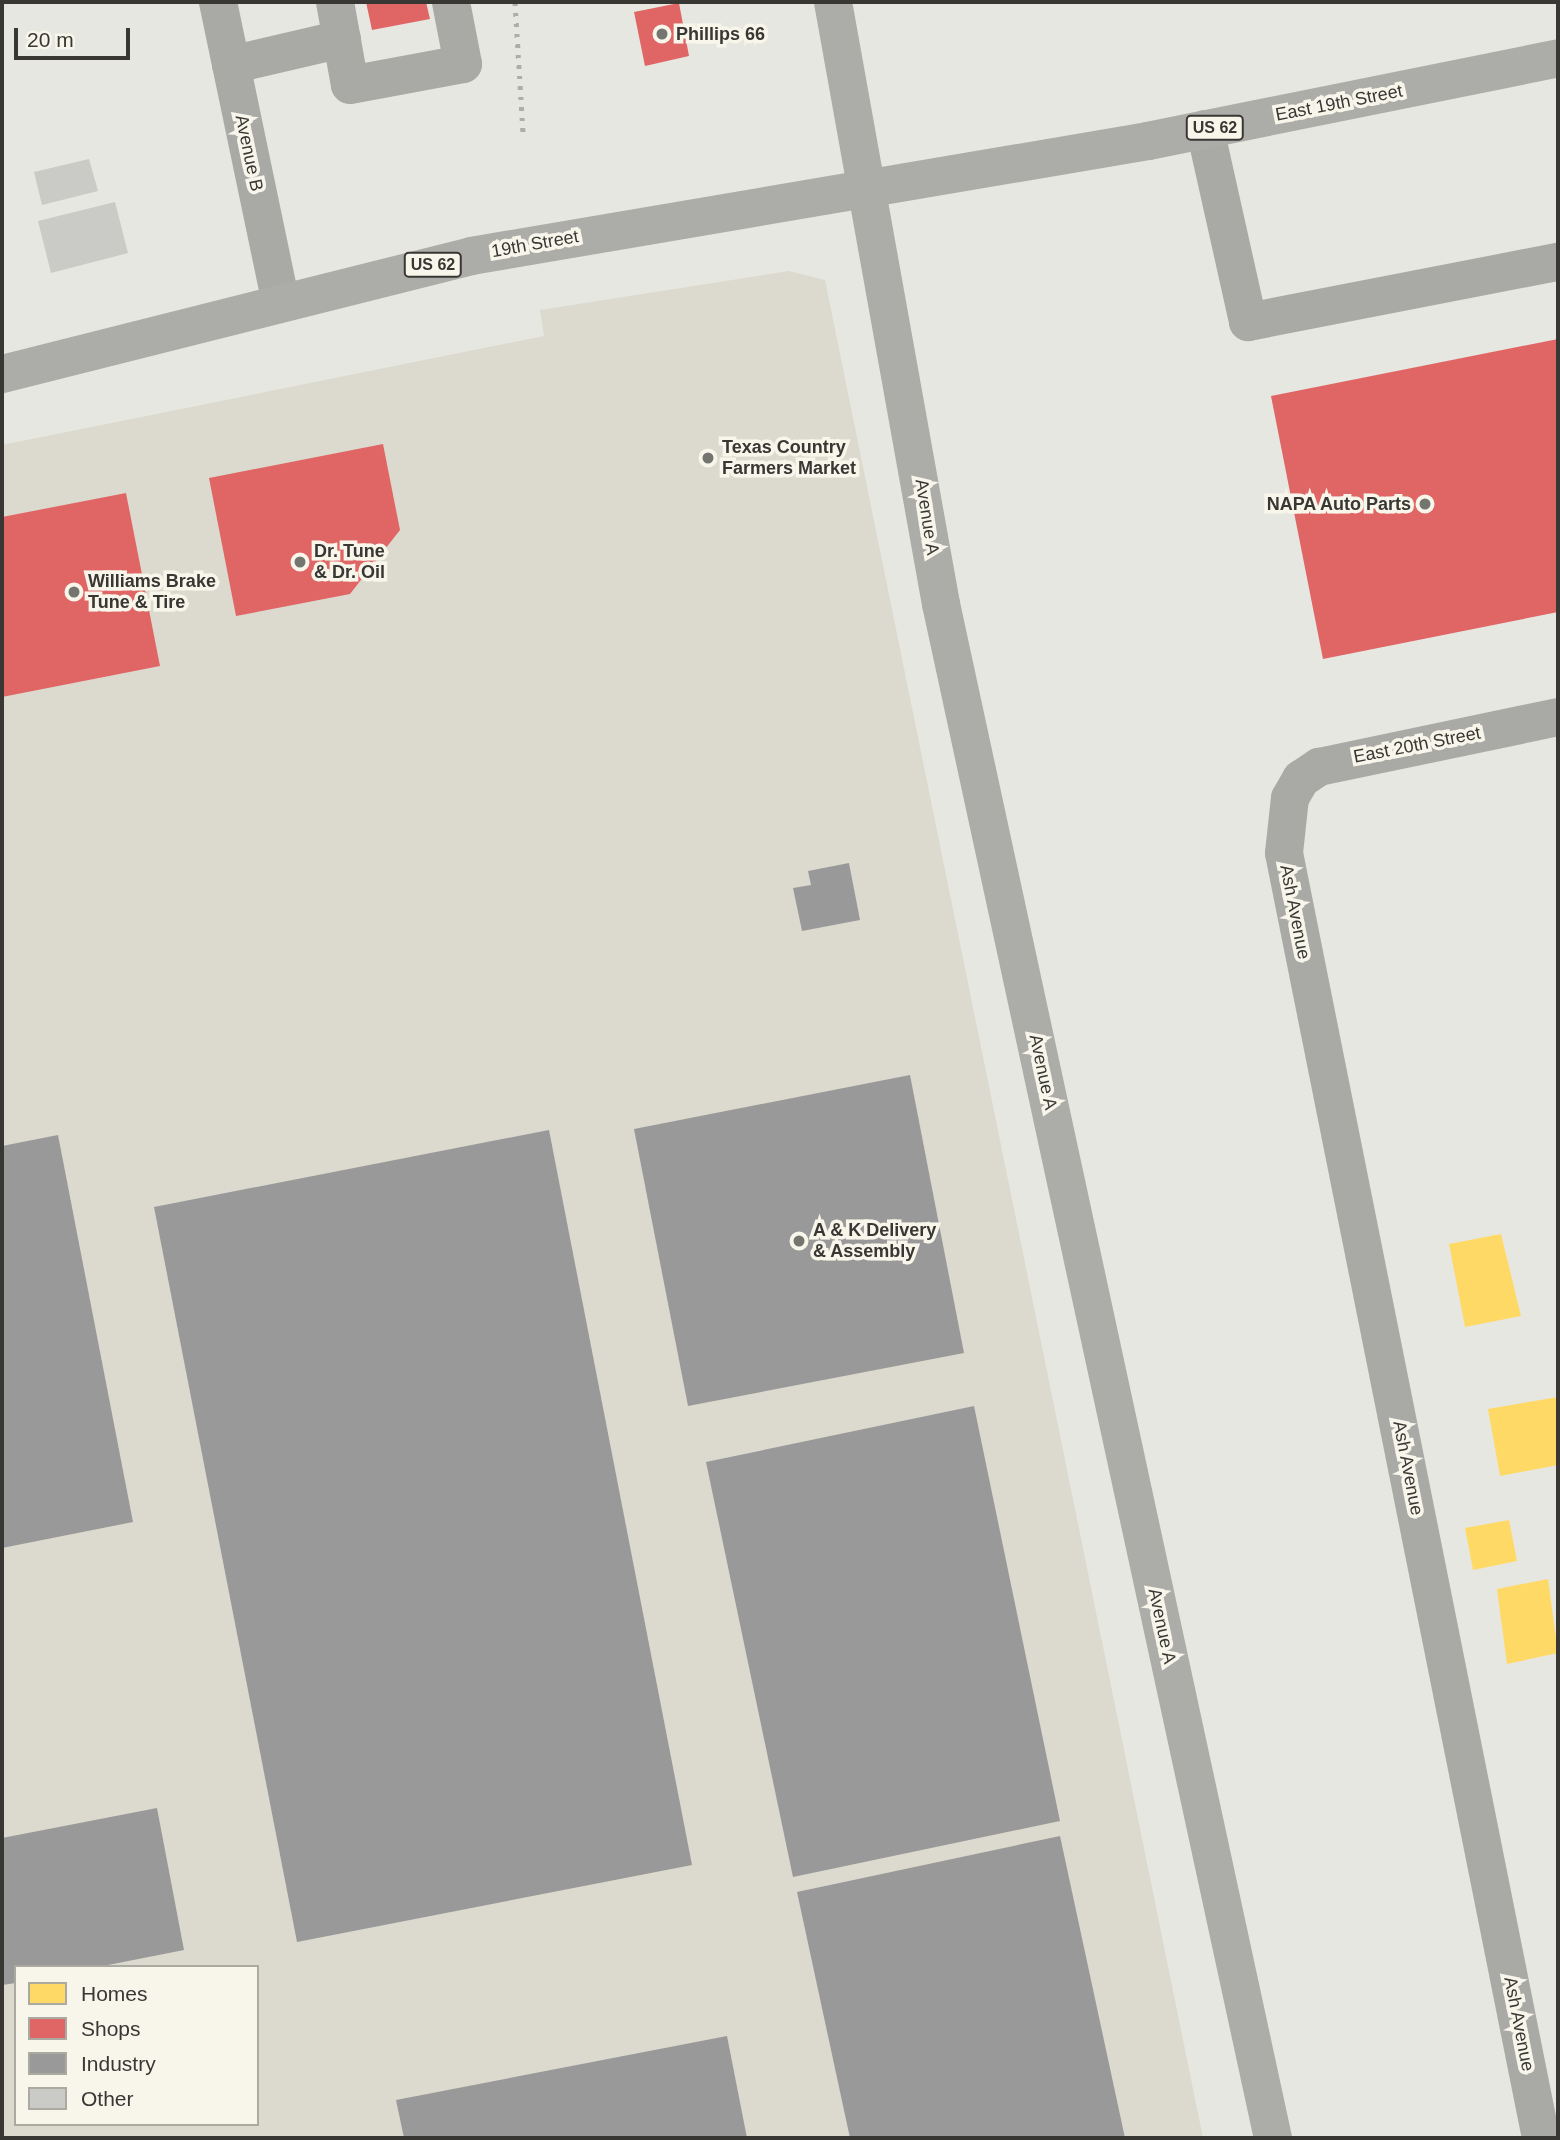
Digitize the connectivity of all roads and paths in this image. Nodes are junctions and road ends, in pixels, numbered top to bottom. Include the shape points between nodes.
1 (218, 2) edge
2 (335, 2) edge
3 (451, 2) edge
4 (833, 2) edge
5 (342, 39) junction
6 (1558, 58) edge
7 (231, 65) junction
8 (1205, 130) junction
9 (870, 186) junction
10 (1558, 262) edge
11 (281, 303) junction
12 (2, 374) edge
13 (1558, 717) edge
14 (1290, 798) joint
15 (1273, 2138) edge
16 (1541, 2138) edge

1 - 7 street, Avenue B
2 - 5 street
3 - 5 street via 463,64 351,85
4 - 9 main road, Avenue A
5 - 7 street
6 - 8 main road, East 19th Street / US 62
7 - 11 street, Avenue B
8 - 9 main road, East 19th Street / US 62
8 - 10 street via 1248,322
9 - 11 main road, 19th Street / US 62 via 471,256
9 - 15 main road, Avenue A via 941,604
11 - 12 main road, 19th Street / US 62
13 - 14 street, East 20th Street via 1338,760 1301,779
14 - 16 street, Ash Avenue via 1288,883

